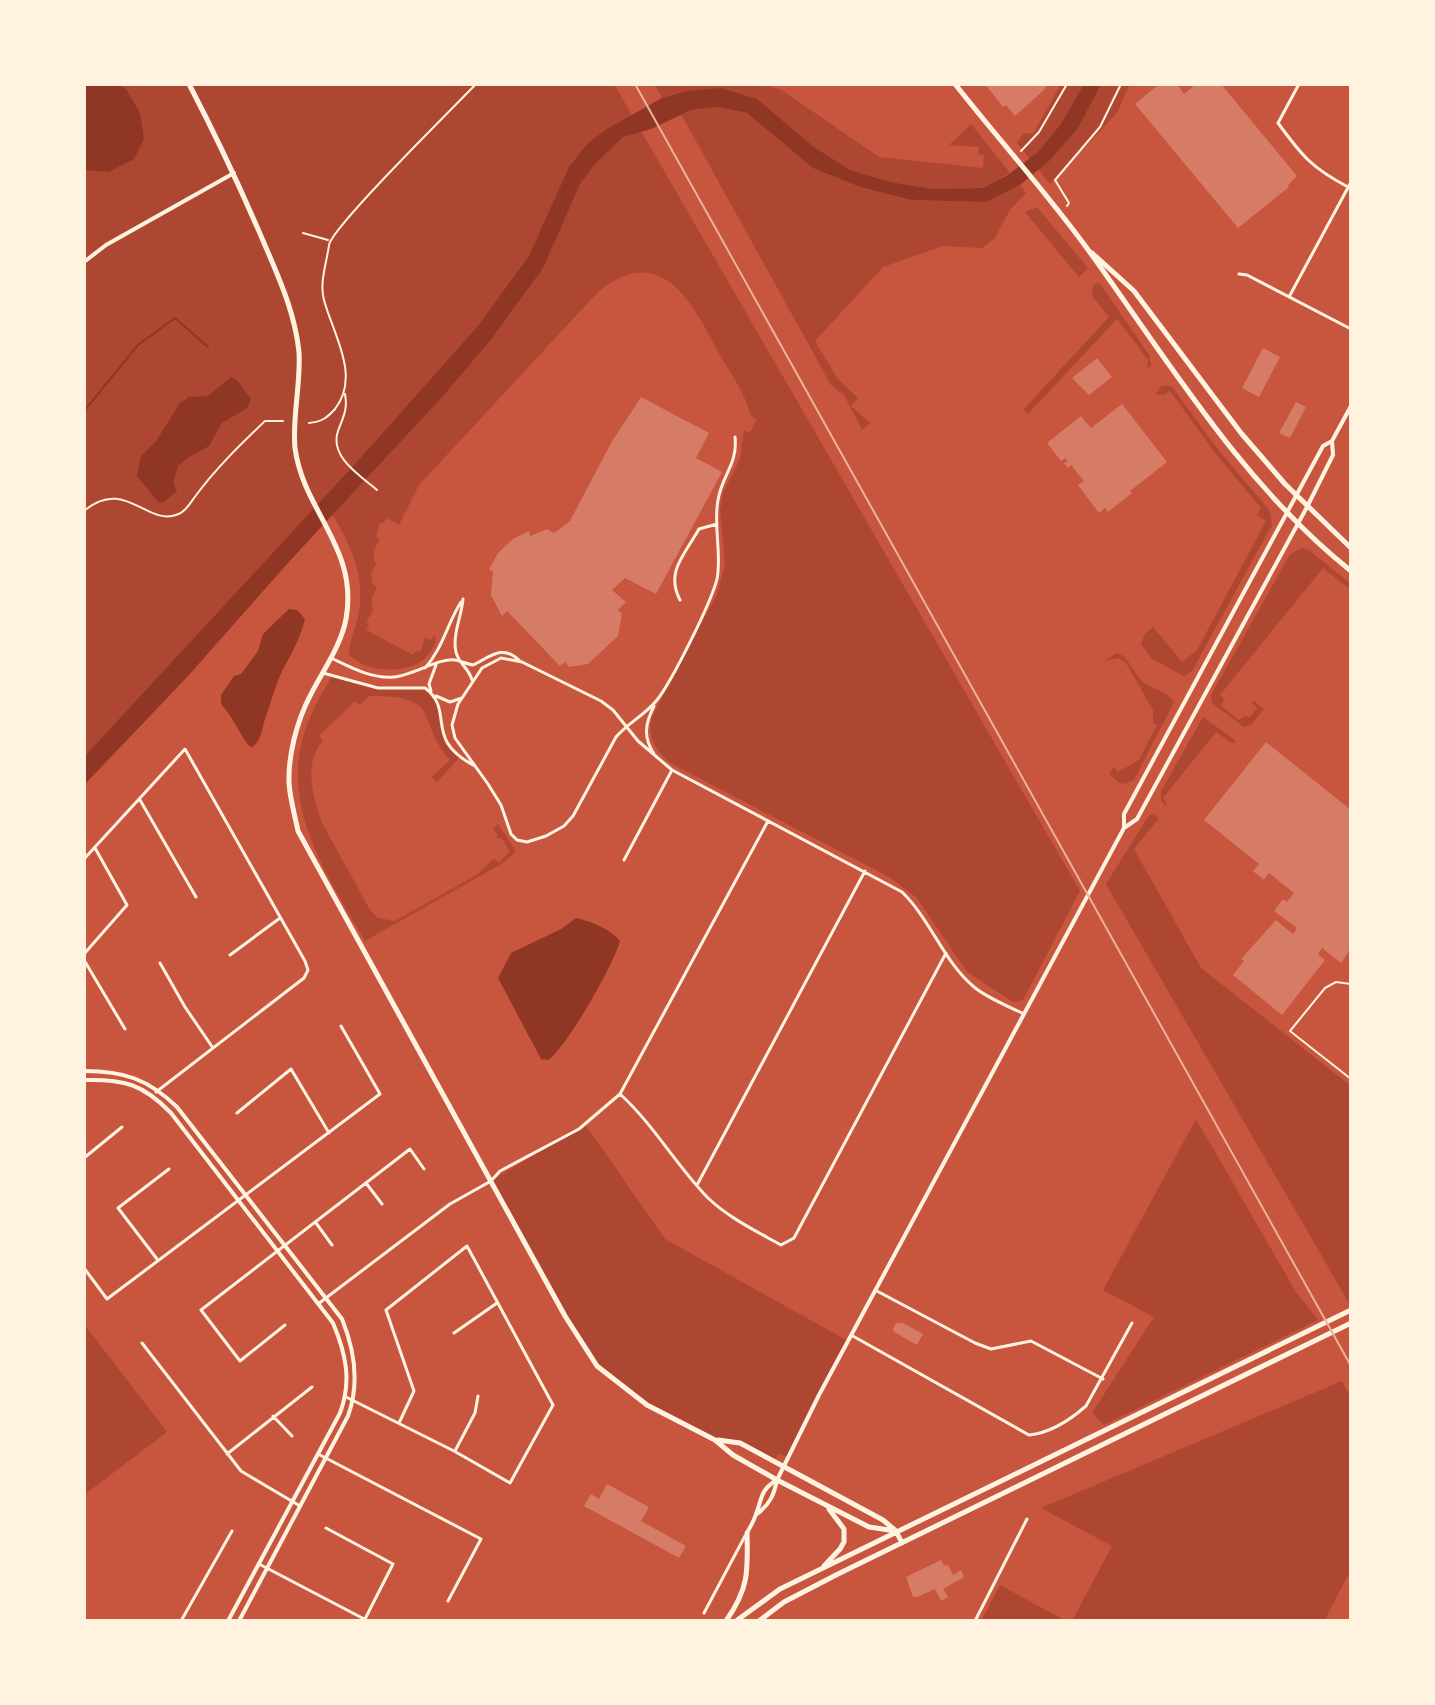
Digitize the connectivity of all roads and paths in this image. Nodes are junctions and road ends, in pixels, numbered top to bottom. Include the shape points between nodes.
1 (189, 84) edge
2 (476, 84) edge
3 (955, 84) edge
4 (1067, 84) edge
5 (1121, 84) edge
6 (1299, 84) edge
7 (1021, 151) dead end
8 (234, 173) junction
9 (1350, 185) edge
10 (1067, 206) dead end
11 (303, 233) dead end
12 (329, 241) junction
13 (1088, 250) junction
14 (84, 262) edge
15 (1239, 274) dead end
16 (1289, 297) junction
17 (1351, 329) edge
18 (345, 393) junction
19 (1351, 406) edge
20 (283, 421) dead end
21 (309, 423) dead end
22 (735, 437) dead end
23 (1332, 441) junction
24 (377, 490) dead end
25 (1297, 496) junction
26 (1307, 507) junction
27 (84, 511) edge
28 (1287, 514) junction
29 (717, 524) junction
30 (1297, 525) junction
31 (1351, 548) edge
32 (1351, 571) edge
33 (680, 600) dead end
34 (330, 658) junction
35 (522, 662) junction
36 (462, 663) junction
37 (436, 665) junction
38 (425, 668) junction
39 (323, 673) junction
40 (471, 686) junction
41 (432, 693) junction
42 (466, 695) junction
43 (656, 701) junction
44 (625, 726) junction
45 (658, 761) junction
46 (476, 767) junction
47 (672, 770) junction
48 (140, 800) junction
49 (769, 820) junction
50 (1124, 828) junction
51 (95, 848) junction
52 (84, 859) edge
53 (624, 860) dead end
54 (865, 871) junction
55 (196, 897) dead end
56 (280, 918) junction
57 (946, 952) junction
58 (230, 955) dead end
59 (84, 957) edge
60 (160, 963) dead end
61 (1351, 984) edge
62 (1024, 1014) junction
63 (341, 1026) dead end
64 (125, 1029) dead end
65 (213, 1048) junction
66 (84, 1071) edge
67 (1351, 1079) edge
68 (84, 1080) edge
69 (160, 1090) junction
70 (620, 1094) junction
71 (153, 1095) junction
72 (237, 1113) dead end
73 (122, 1127) dead end
74 (329, 1133) junction
75 (84, 1158) edge
76 (169, 1169) dead end
77 (424, 1169) dead end
78 (491, 1181) junction
79 (366, 1183) junction
80 (697, 1185) junction
81 (248, 1196) junction
82 (238, 1201) junction
83 (382, 1204) dead end
84 (316, 1223) junction
85 (285, 1245) junction
86 (332, 1245) dead end
87 (276, 1250) junction
88 (158, 1260) junction
89 (84, 1268) edge
90 (875, 1290) junction
91 (326, 1298) junction
92 (498, 1302) junction
93 (318, 1304) junction
94 (1351, 1310) edge
95 (1132, 1323) dead end
96 (1351, 1323) edge
97 (285, 1325) dead end
98 (454, 1333) dead end
99 (851, 1335) junction
100 (142, 1343) dead end
101 (1103, 1379) junction
102 (312, 1387) dead end
103 (478, 1396) dead end
104 (346, 1397) junction
105 (353, 1401) junction
106 (273, 1416) junction
107 (399, 1423) junction
108 (292, 1436) dead end
109 (715, 1440) junction
110 (454, 1451) junction
111 (227, 1454) junction
112 (318, 1454) junction
113 (326, 1458) junction
114 (784, 1467) junction
115 (777, 1480) junction
116 (293, 1502) junction
117 (826, 1505) junction
118 (300, 1506) junction
119 (757, 1514) junction
120 (1027, 1519) dead end
121 (326, 1528) dead end
122 (232, 1531) dead end
123 (896, 1531) junction
124 (747, 1533) junction
125 (902, 1543) junction
126 (259, 1564) junction
127 (268, 1568) junction
128 (819, 1570) junction
129 (448, 1601) dead end
130 (704, 1613) dead end
131 (366, 1620) edge
132 (181, 1621) edge
133 (229, 1621) edge
134 (239, 1621) edge
135 (726, 1621) edge
136 (736, 1621) edge
137 (759, 1621) edge
138 (975, 1621) edge

1 - 8 main road
2 - 12 path
3 - 13 main road
4 - 7 path via 1039,132
5 - 10 path via 1100,127 1055,180
6 - 9 street via 1278,123 1317,170
8 - 14 street
8 - 34 main road via 287,297 299,352 295,449 347,578 346,620
9 - 16 street
11 - 12 path
12 - 18 path via 323,298 338,336
13 - 25 main road via 1134,291 1241,433
13 - 28 main road via 1229,445
15 - 16 street
16 - 17 street
18 - 21 path via 326,418
18 - 24 path via 347,408 336,434 344,461
19 - 23 street
20 - 27 path via 265,421 177,515 166,517 114,498
22 - 29 street via 737,451 718,496
23 - 25 street via 1323,446
23 - 26 street via 1333,455
25 - 26 main road
25 - 28 street
26 - 30 street
26 - 31 main road
28 - 30 main road
28 - 50 street via 1124,814
29 - 33 street via 699,529 674,573 673,587
29 - 43 street via 716,582
30 - 32 main road
30 - 50 street via 1137,819
34 - 38 street via 362,673 391,678
34 - 39 main road
35 - 36 street via 503,652 473,665
35 - 40 street via 492,661
35 - 44 street via 601,701
36 - 37 street via 454,659
36 - 38 street via 454,646 463,599 444,642
36 - 40 street via 469,669
37 - 38 street
37 - 41 street via 429,684
39 - 41 street via 378,688 418,687
39 - 78 main road via 308,699 291,759 289,784 298,831
40 - 42 street
41 - 42 street via 450,702
41 - 46 street via 439,703 446,743
42 - 46 street via 452,725
43 - 44 street
43 - 45 street via 645,727
44 - 45 street
44 - 46 street via 573,816 564,826 527,842 511,834 501,805
45 - 47 street
47 - 49 street
47 - 53 street
48 - 51 street
48 - 55 street
48 - 56 street via 185,749
49 - 54 street
49 - 70 street
50 - 62 street
51 - 52 street
51 - 59 street via 127,905
54 - 57 street via 917,906
54 - 80 street
56 - 58 street
56 - 65 street via 305,961 304,978
57 - 62 street via 975,988
57 - 80 street via 794,1238 781,1245 735,1219
59 - 64 street
60 - 65 street
61 - 67 lane via 1336,982 1325,988 1290,1031
62 - 90 street
63 - 74 street via 380,1094
65 - 69 street
66 - 69 street via 134,1077
68 - 71 street via 112,1080
69 - 71 street
69 - 81 street
70 - 78 street via 579,1129 500,1171
70 - 80 street via 644,1116
71 - 82 street
72 - 74 street via 291,1069
73 - 75 street
74 - 81 street
76 - 88 street via 118,1208
77 - 79 street via 410,1149
78 - 91 street via 450,1204
78 - 109 main road via 597,1366 647,1405
79 - 83 street
79 - 84 street
81 - 82 street
81 - 85 street
82 - 87 street
82 - 88 street
84 - 85 street
84 - 86 street
85 - 87 street
85 - 91 street
87 - 93 street
87 - 97 street via 201,1310 240,1361
88 - 89 street via 107,1299
90 - 99 street
90 - 101 street via 975,1343 991,1349 1031,1341
91 - 93 street
91 - 105 street via 352,1344
92 - 98 street
92 - 107 street via 467,1246 386,1310 414,1391
92 - 110 street via 553,1405 510,1483
93 - 104 street via 343,1345
94 - 123 main road
95 - 101 street
96 - 125 main road
99 - 101 street via 1029,1435 1043,1434 1076,1415
99 - 114 street
100 - 111 street
102 - 106 street
103 - 110 street via 475,1413
104 - 105 street
104 - 112 street
105 - 107 street
105 - 113 street
106 - 108 street
106 - 111 street
107 - 110 street
109 - 114 main road via 740,1443
109 - 115 main road
111 - 116 street via 241,1471
112 - 113 street
112 - 116 street
113 - 118 street
113 - 129 street via 481,1539
114 - 115 street
114 - 123 main road
115 - 117 main road
115 - 119 street via 768,1506
115 - 119 street via 765,1488
116 - 118 street
116 - 126 street
117 - 123 main road via 869,1527
117 - 128 main road via 844,1529 844,1542
118 - 127 street
119 - 124 street
120 - 138 street
121 - 131 street via 393,1564
122 - 132 street
123 - 125 main road
123 - 128 main road
124 - 130 street
124 - 135 main road via 745,1589
125 - 137 main road via 784,1602
126 - 127 street
126 - 133 street
127 - 131 street
127 - 134 street
128 - 136 main road via 780,1589

